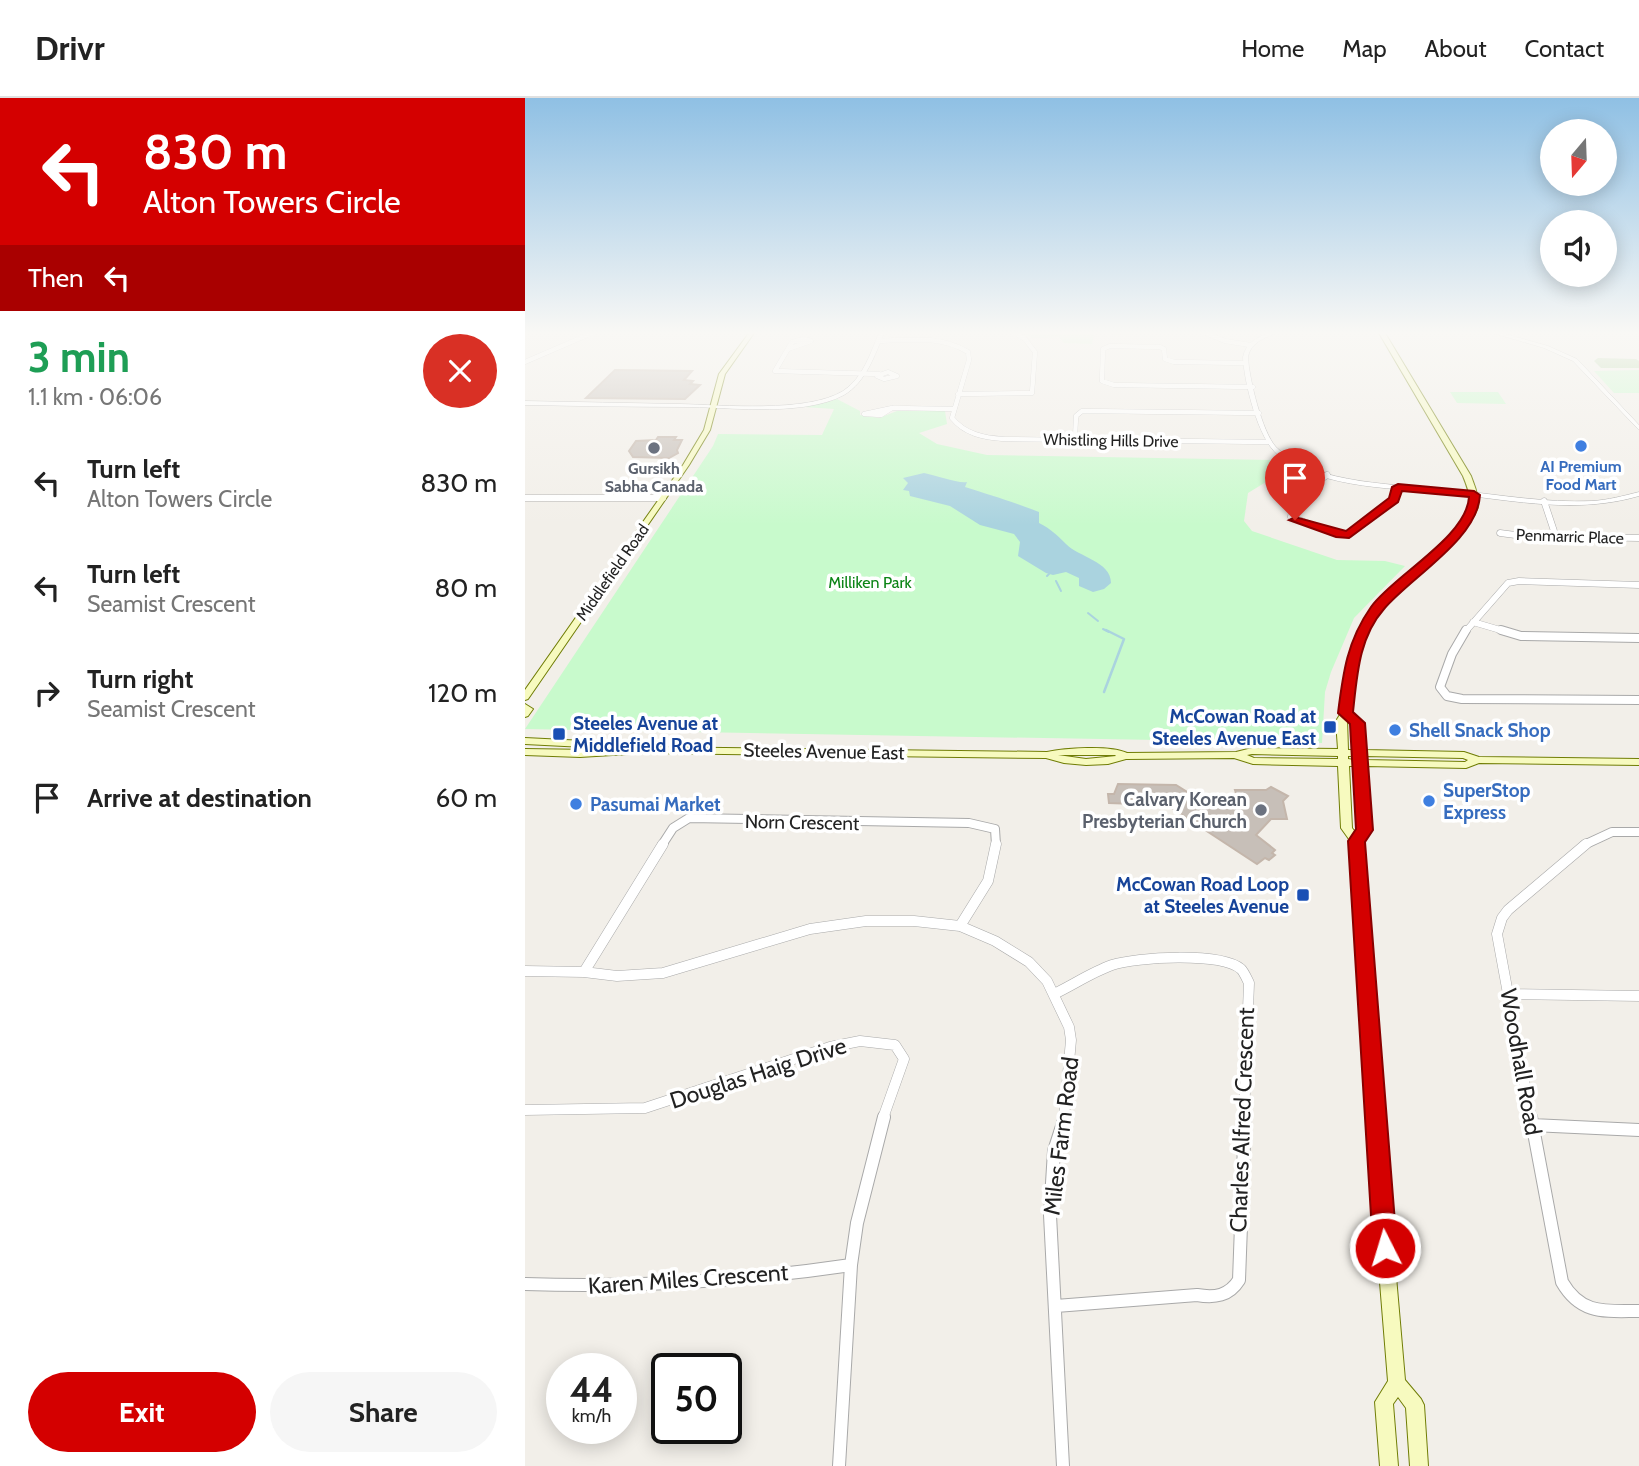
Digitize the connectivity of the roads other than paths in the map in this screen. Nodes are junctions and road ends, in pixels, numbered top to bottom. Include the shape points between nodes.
1 (716, 397) edge
2 (827, 397) edge
3 (957, 397) edge
4 (1255, 397) edge
5 (1420, 397) edge
6 (1609, 397) edge
7 (525, 403) edge
8 (713, 406) junction
9 (892, 408) junction
10 (954, 409) junction
11 (1259, 413) junction
12 (1639, 429) edge
13 (1075, 439) junction
14 (1268, 442) junction
15 (1327, 475) junction
16 (1398, 487) junction
17 (1474, 495) junction
18 (1638, 496) edge
19 (525, 498) edge
20 (663, 498) junction
21 (1544, 501) junction
22 (1500, 533) dead end
23 (1556, 537) junction
24 (1639, 538) edge
25 (1639, 585) edge
26 (1473, 622) junction
27 (1639, 638) edge
28 (525, 698) edge
29 (1639, 700) edge
30 (525, 707) edge
31 (1346, 713) junction
32 (525, 714) edge
33 (525, 741) edge
34 (601, 750) junction
35 (525, 752) edge
36 (1344, 758) junction
37 (1360, 758) junction
38 (1639, 762) edge
39 (1639, 832) edge
40 (1356, 841) junction
41 (960, 926) junction
42 (525, 971) edge
43 (584, 972) junction
44 (1054, 993) junction
45 (1508, 994) junction
46 (1639, 996) edge
47 (525, 1110) edge
48 (1532, 1125) junction
49 (1639, 1130) edge
50 (851, 1265) junction
51 (525, 1284) edge
52 (1056, 1306) junction
53 (1639, 1311) edge
54 (1397, 1383) junction
55 (839, 1466) edge
56 (1063, 1466) edge
57 (1389, 1466) edge
58 (1419, 1466) edge

1 - 8 main road, Middlefield Road
2 - 8 street via 770,407
3 - 10 street
4 - 11 street
5 - 17 main road
6 - 12 street
7 - 8 street
8 - 20 main road, Middlefield Road via 705,435
9 - 9 street via 881,415 864,414 871,409
9 - 10 street
10 - 13 street, Whistling Hills Drive via 957,424 980,435
11 - 13 street via 1082,411 1076,416
11 - 14 street
13 - 14 street, Whistling Hills Drive
14 - 15 street via 1290,460
15 - 16 street
15 - 16 street via 1294,497 1291,517 1341,535 1352,534 1394,500
16 - 17 street
17 - 21 street
17 - 31 main road via 1469,517 1442,549 1376,609 1357,644
18 - 21 street
19 - 20 street
20 - 28 main road, Middlefield Road
21 - 23 street
22 - 23 street, Penmarric Place
23 - 24 street, Penmarric Place
25 - 26 street via 1513,582
26 - 27 street via 1521,636
26 - 29 street via 1457,643 1440,685 1447,695 1462,699
30 - 32 main road
31 - 36 main road via 1341,721
31 - 37 main road via 1357,723
33 - 34 main road, Steeles Avenue East via 585,744
34 - 35 main road, Steeles Avenue East
34 - 36 main road, Steeles Avenue East via 1047,755 1058,760 1116,761 1125,756 1235,755 1253,761
36 - 37 main road, Steeles Avenue East
36 - 40 main road via 1346,828
37 - 38 main road, Steeles Avenue East via 1466,765 1478,760
37 - 40 main road via 1364,830
39 - 45 street, Woodhall Road via 1605,834 1589,841 1505,914 1497,934
40 - 54 main road
41 - 43 street, Miles Farm Road via 845,922 663,973 617,976
41 - 43 street, Norn Crescent via 991,875 995,829 969,823 689,818 673,828
41 - 44 street, Miles Farm Road via 1017,953
42 - 43 street, Miles Farm Road
44 - 52 street, Miles Farm Road via 1069,1027 1072,1057 1067,1109 1054,1151 1051,1196
44 - 52 street, Charles Alfred Crescent via 1137,959 1224,962 1237,966 1249,983 1239,1280 1235,1288 1209,1297
45 - 46 street
45 - 48 street, Woodhall Road
47 - 50 street, Douglas Haig Drive via 645,1108 830,1047 860,1041 895,1045 904,1059 903,1070 887,1104
48 - 49 street
48 - 53 street, Woodhall Road via 1565,1290 1580,1306 1591,1310
50 - 51 street, Karen Miles Crescent via 645,1285
50 - 55 street, Douglas Haig Drive
52 - 56 street, Miles Farm Road
54 - 57 main road via 1384,1402
54 - 58 main road via 1415,1405

